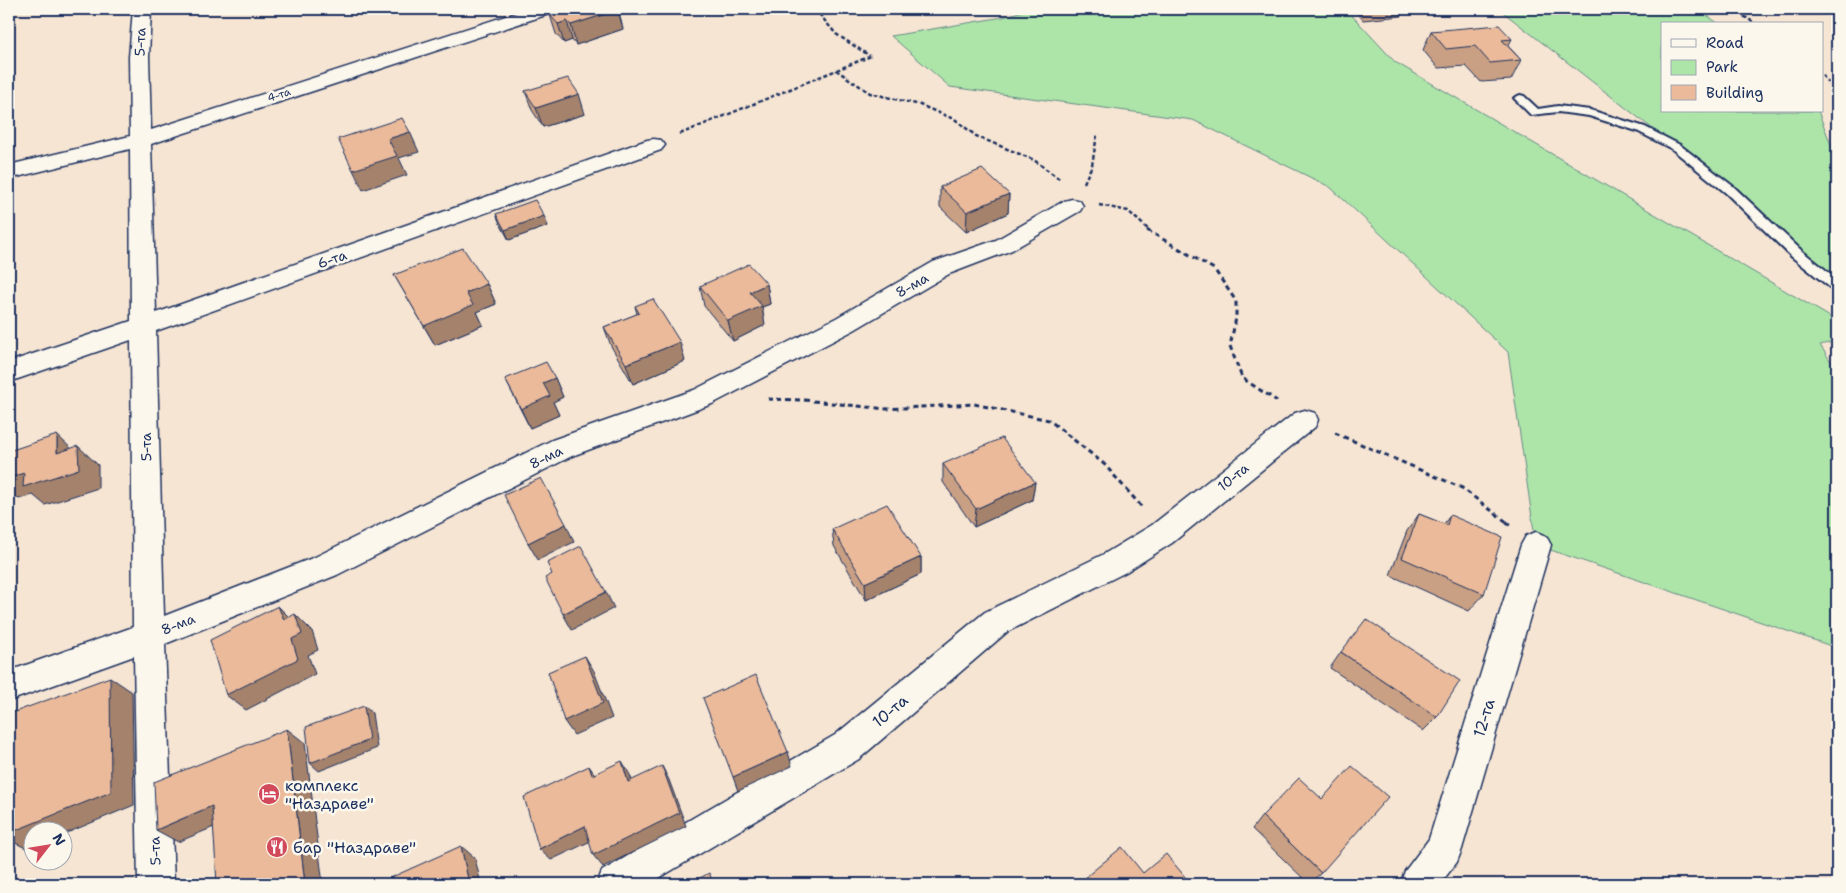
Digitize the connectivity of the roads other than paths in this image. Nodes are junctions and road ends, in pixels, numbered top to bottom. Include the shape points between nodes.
1 (142, 9) edge
2 (546, 9) edge
3 (1520, 98) dead end
4 (141, 140) junction
5 (654, 145) road end
6 (9, 172) edge
7 (1072, 206) road end
8 (1837, 286) edge
9 (144, 326) junction
10 (9, 372) edge
11 (1305, 420) road end
12 (1536, 545) road end
13 (149, 636) junction
14 (9, 686) edge
15 (156, 884) edge
16 (615, 884) edge
17 (1418, 884) edge

1 - 4 street, 5-та via 139,58
2 - 4 street, 4-та
3 - 8 lane via 1535,113 1558,109 1590,113 1642,129 1676,147 1730,190 1797,254
4 - 6 street, 4-та
4 - 9 street, 5-та
5 - 9 street, 6-та
7 - 13 street, 8-ма via 1004,245 941,268 845,324 703,397 562,448 326,566
9 - 10 street, 6-та
9 - 13 street, 5-та
11 - 16 street, 10-та via 1162,534 1115,563 996,622 846,747
12 - 17 street, 12-та via 1444,849
13 - 14 street, 8-ма
13 - 15 street, 5-та

